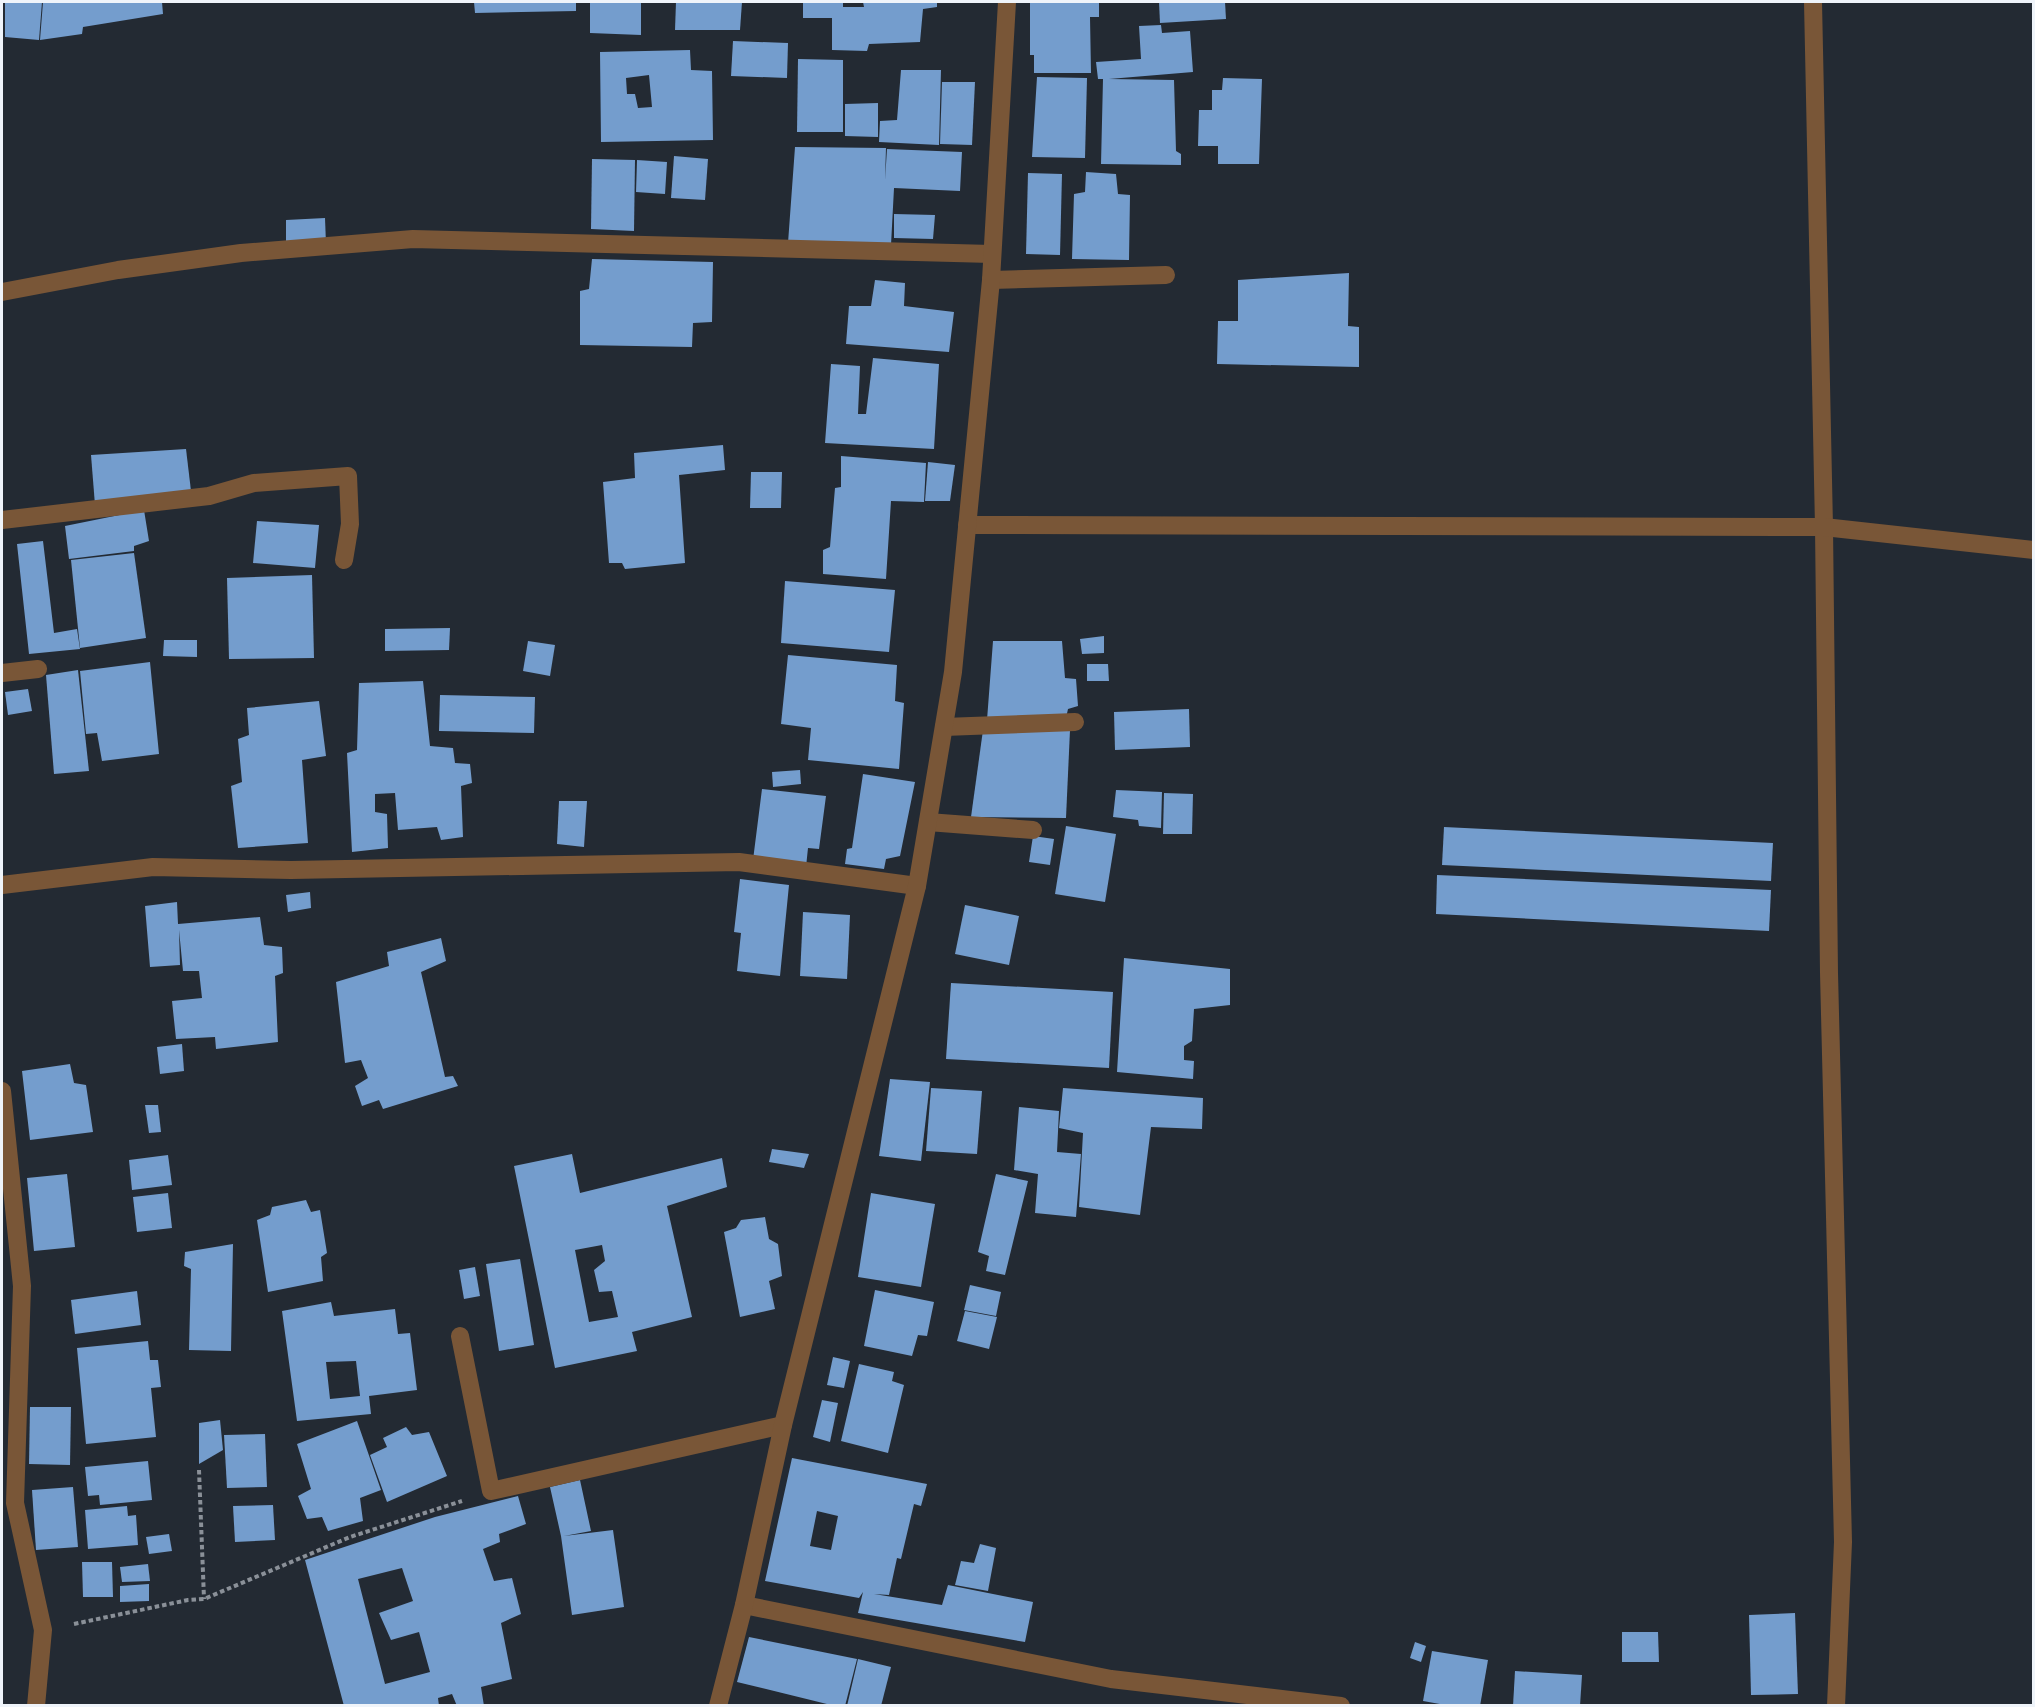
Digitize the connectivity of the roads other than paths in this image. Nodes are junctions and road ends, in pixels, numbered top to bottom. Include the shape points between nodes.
1 (1007, 2) edge
2 (1813, 2) edge
3 (992, 254) junction
4 (1166, 275) dead end
5 (991, 280) junction
6 (2, 292) edge
7 (2, 520) edge
8 (967, 525) junction
9 (1824, 527) junction
10 (2034, 550) edge
11 (344, 560) dead end
12 (39, 669) dead end
13 (2, 673) edge
14 (1075, 722) dead end
15 (944, 727) junction
16 (928, 822) junction
17 (1033, 830) dead end
18 (2, 885) edge
19 (917, 886) junction
20 (2, 1091) edge
21 (460, 1336) dead end
22 (783, 1425) junction
23 (744, 1605) junction
24 (36, 1706) edge
25 (718, 1706) edge
26 (1341, 1706) edge
27 (1836, 1706) edge

1 - 3 street
2 - 9 street
3 - 5 street
3 - 6 street via 413,239 241,253 118,270
4 - 5 street
5 - 8 street
7 - 11 street via 209,496 254,483 348,477 350,524
8 - 9 street
8 - 15 street
9 - 10 street
9 - 27 street via 1828,973 1843,1542
12 - 13 street
14 - 15 street
15 - 16 street
16 - 17 street
16 - 19 street
18 - 19 street via 153,867 291,870 739,862
19 - 22 street
20 - 24 street via 22,1286 15,1503 43,1630
21 - 22 street via 491,1491
22 - 23 street
23 - 25 street
23 - 26 street via 1111,1679

